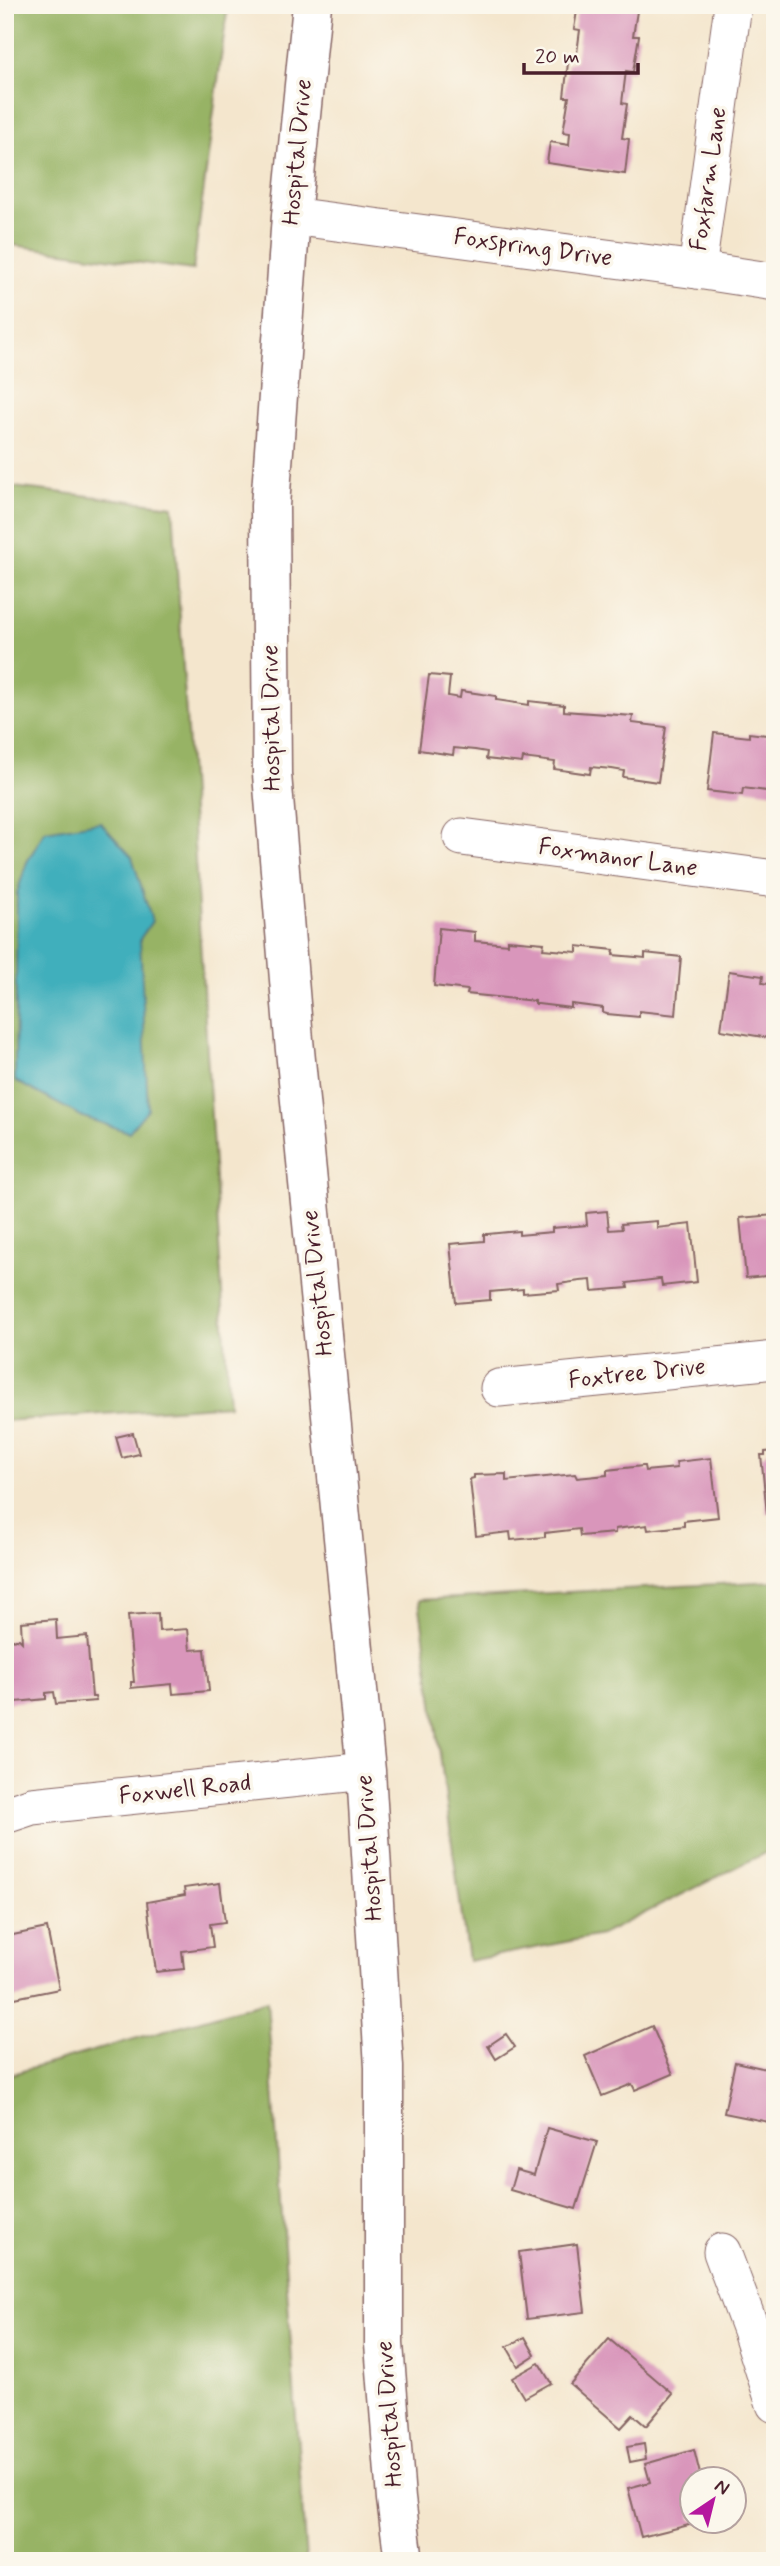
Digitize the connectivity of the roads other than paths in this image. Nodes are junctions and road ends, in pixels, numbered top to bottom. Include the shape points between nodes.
1 (312, 5) edge
2 (733, 5) edge
3 (291, 216) junction
4 (697, 270) junction
5 (775, 282) edge
6 (462, 838) dead end
7 (775, 879) edge
8 (775, 1360) edge
9 (499, 1388) dead end
10 (366, 1771) junction
11 (5, 1815) edge
12 (722, 2252) dead end
13 (775, 2404) edge
14 (404, 2561) edge

1 - 3 street, Hospital Drive
2 - 4 street, Foxfarm Lane
3 - 4 street, Foxspring Drive
3 - 10 street, Hospital Drive via 270,506 272,774
4 - 5 street, Foxspring Drive
6 - 7 street, Foxmanor Lane
8 - 9 street, Foxtree Drive
10 - 11 street, Foxwell Road via 32,1806
10 - 14 street, Hospital Drive via 384,2067 384,2344
12 - 13 street

